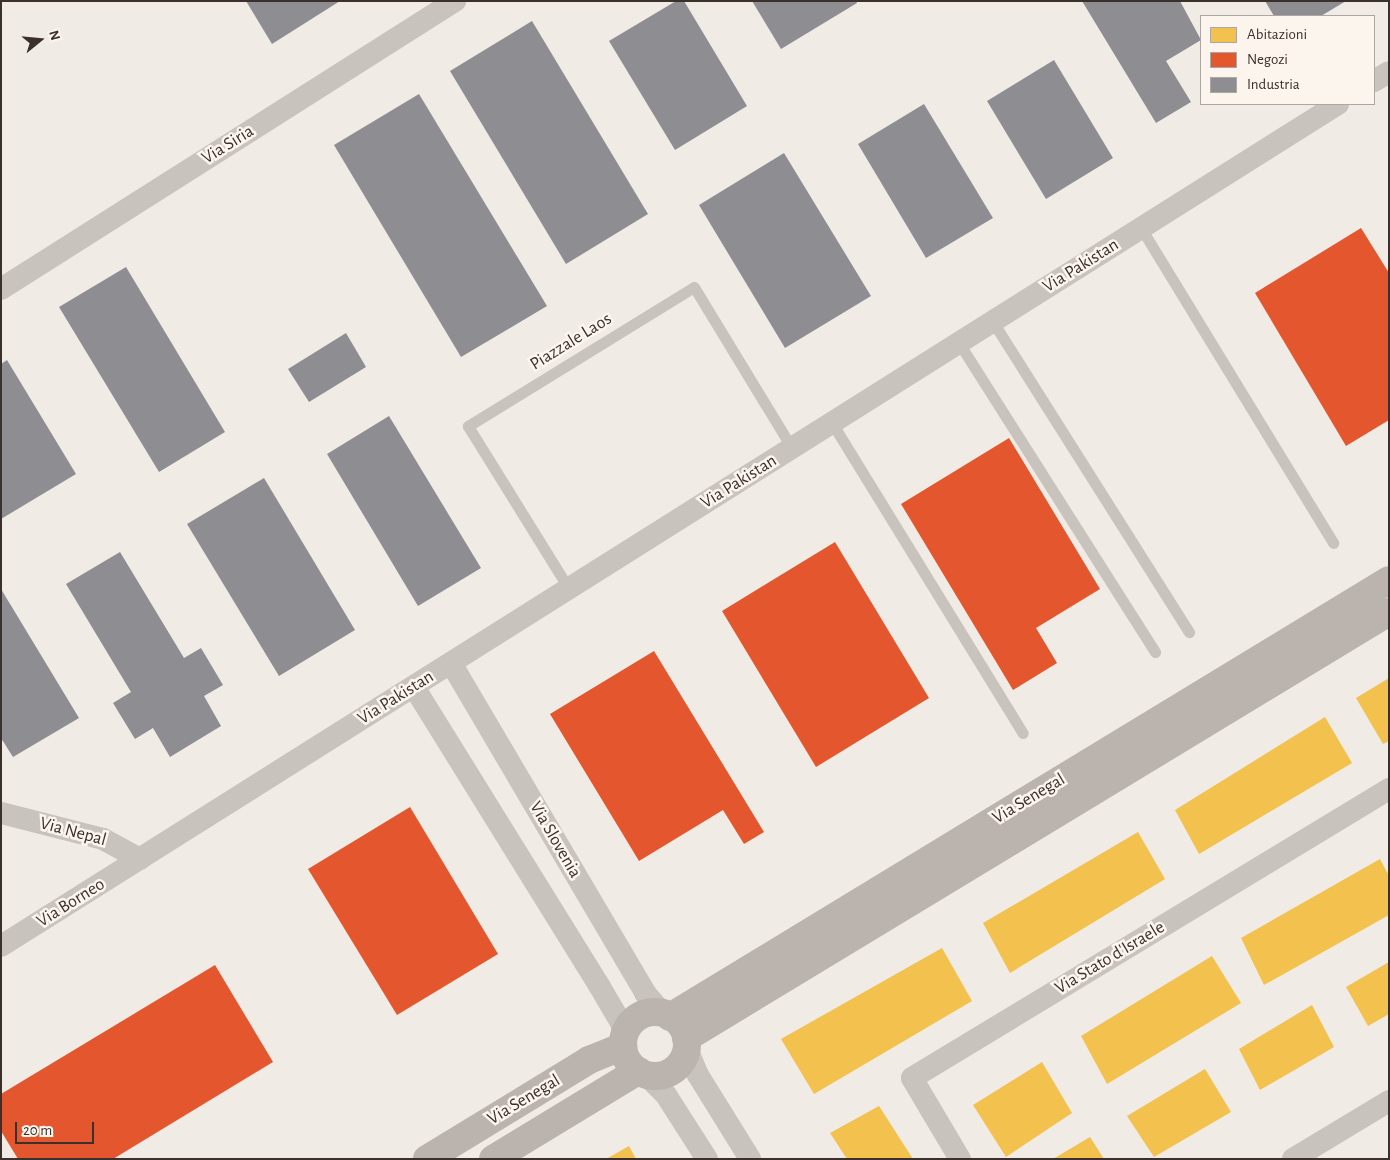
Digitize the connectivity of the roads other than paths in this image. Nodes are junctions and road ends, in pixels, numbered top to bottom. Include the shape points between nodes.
1 (455, 1) edge
2 (1389, 72) edge
3 (1375, 80) edge
4 (1336, 105) edge
5 (1141, 228) junction
6 (1, 289) edge
7 (993, 322) junction
8 (959, 343) junction
9 (832, 423) junction
10 (792, 448) junction
11 (1333, 544) dead end
12 (1389, 580) edge
13 (569, 589) junction
14 (1389, 612) edge
15 (1189, 632) dead end
16 (1155, 652) dead end
17 (451, 663) junction
18 (414, 687) junction
19 (1023, 733) dead end
20 (1388, 792) edge
21 (1, 813) edge
22 (140, 860) junction
23 (1, 946) edge
24 (667, 1015) junction
25 (624, 1040) junction
26 (686, 1042) junction
27 (642, 1073) junction
28 (1389, 1101) edge
29 (427, 1159) edge
30 (493, 1159) edge
31 (707, 1159) edge
32 (750, 1159) edge
33 (960, 1159) edge
34 (1293, 1159) edge

1 - 6 street, Via Siria
2 - 3 street
4 - 5 street, Via Pakistan
5 - 7 street, Via Pakistan
5 - 11 lane
7 - 8 street, Via Pakistan
7 - 15 lane
8 - 9 street, Via Pakistan
8 - 16 lane
9 - 10 street, Via Pakistan
9 - 19 lane
10 - 13 street, Via Pakistan
10 - 13 lane, Piazzale Laos via 694,287 468,426
12 - 24 main road, Via Senegal
13 - 17 street, Via Pakistan
14 - 26 main road, Via Senegal
17 - 18 street, Via Pakistan
17 - 24 street, Via Slovenia via 645,993
18 - 22 street, Via Pakistan
18 - 25 street via 604,994
20 - 33 street, Via Stato d'Israele via 912,1078
21 - 22 street, Via Nepal via 103,838
22 - 23 street, Via Borneo
24 - 25 main road via 654,1012 635,1019
24 - 26 main road via 680,1026
25 - 27 main road via 627,1060
25 - 29 main road, Via Senegal
26 - 27 main road via 680,1064 673,1071 655,1076
26 - 32 street via 698,1075
27 - 30 main road, Via Senegal
27 - 31 street via 666,1095
28 - 34 street

